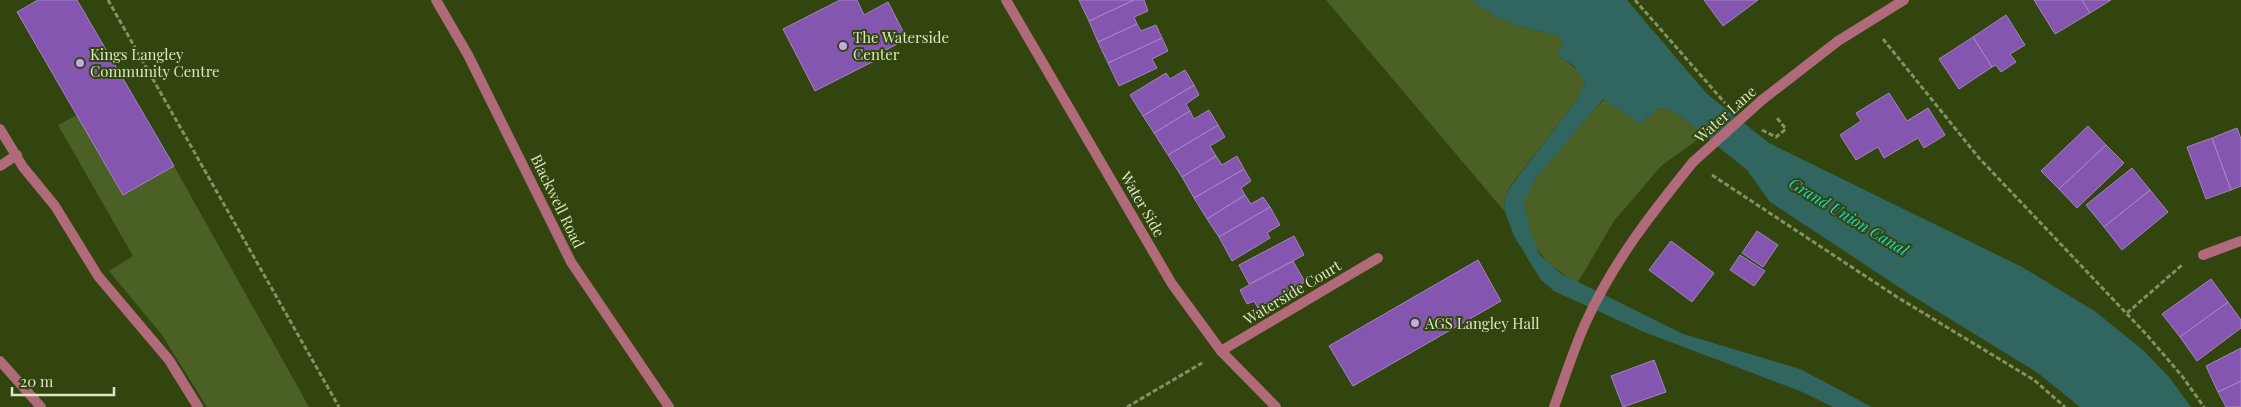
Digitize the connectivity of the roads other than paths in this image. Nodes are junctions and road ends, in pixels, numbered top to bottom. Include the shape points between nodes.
1 (436, 0) edge
2 (1006, 0) edge
3 (1904, 0) edge
4 (0, 129) edge
5 (17, 155) junction
6 (0, 166) edge
7 (2241, 241) edge
8 (2203, 255) road end
9 (1378, 258) dead end
10 (1221, 351) junction
11 (0, 361) edge
12 (41, 407) edge
13 (198, 407) edge
14 (669, 407) edge
15 (1276, 407) edge
16 (1554, 407) edge

1 - 14 street, Blackwell Road via 468,55 571,262
2 - 10 street, Water Side via 1172,284
3 - 16 street, Water Lane, bridge via 1838,41 1762,100 1693,162 1640,228 1603,287 1584,325
4 - 5 street
5 - 6 street
5 - 13 street via 55,206 98,276 169,360
7 - 8 street
9 - 10 street, Waterside Court
10 - 15 street, Water Side
11 - 12 street

